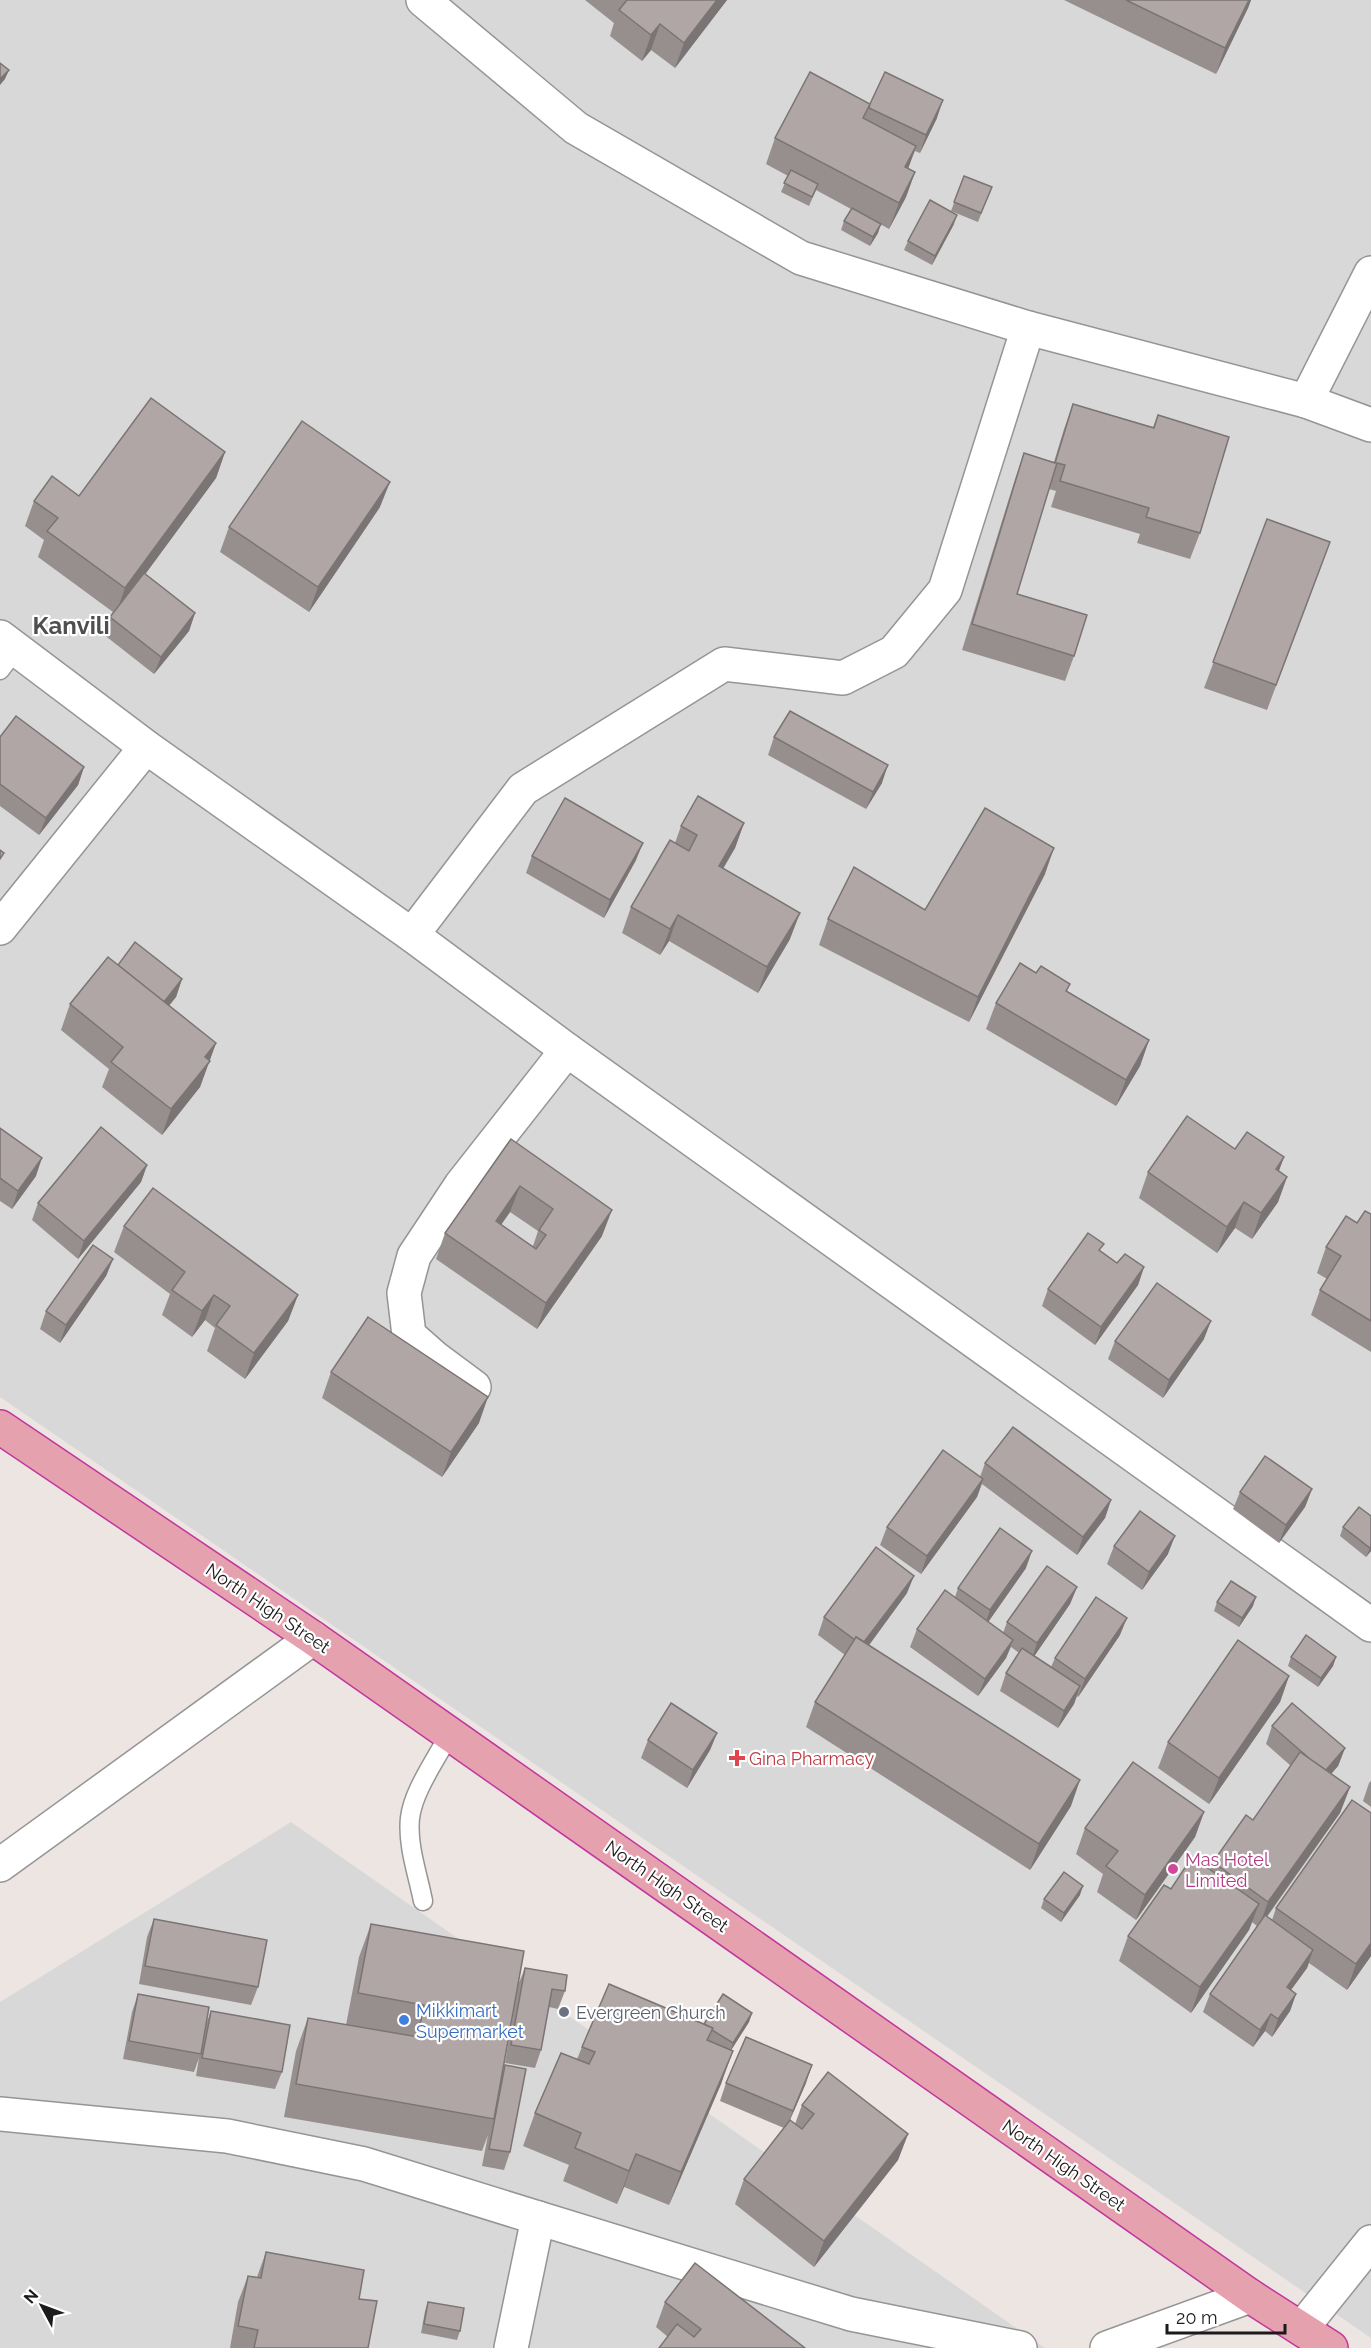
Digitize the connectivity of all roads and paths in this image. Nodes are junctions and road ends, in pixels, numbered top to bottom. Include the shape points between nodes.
1 (423, 0) edge
2 (1371, 273) edge
3 (1028, 328) junction
4 (1306, 401) junction
5 (1371, 425) edge
6 (5, 652) edge
7 (146, 747) junction
8 (0, 928) edge
9 (412, 935) junction
10 (567, 1050) junction
11 (474, 1387) edge
12 (0, 1426) edge
13 (1371, 1625) edge
14 (313, 1638) junction
15 (450, 1733) junction
16 (0, 1865) edge
17 (423, 1901) dead end
18 (0, 2114) edge
19 (538, 2218) junction
20 (1371, 2242) edge
21 (1250, 2296) junction
22 (1302, 2328) junction
23 (511, 2348) edge
24 (1020, 2348) edge
25 (1107, 2348) edge
26 (1331, 2348) edge

1 - 3 street via 576,128 801,258
2 - 4 street
3 - 4 street
3 - 9 street via 945,590 894,652 843,678 724,664 523,789
4 - 5 street
6 - 7 street
7 - 8 street
7 - 9 street
9 - 10 street
10 - 11 street via 460,1185 414,1256 404,1293 409,1335
10 - 13 street
12 - 14 highway, North High Street
14 - 15 highway, North High Street
14 - 16 street
15 - 17 lane via 414,1801 410,1818
15 - 21 highway, North High Street
18 - 19 street via 227,2136 364,2164
19 - 23 street
19 - 24 street via 851,2314
20 - 22 street
21 - 22 highway, North High Street
21 - 25 street
22 - 26 highway, North High Street

